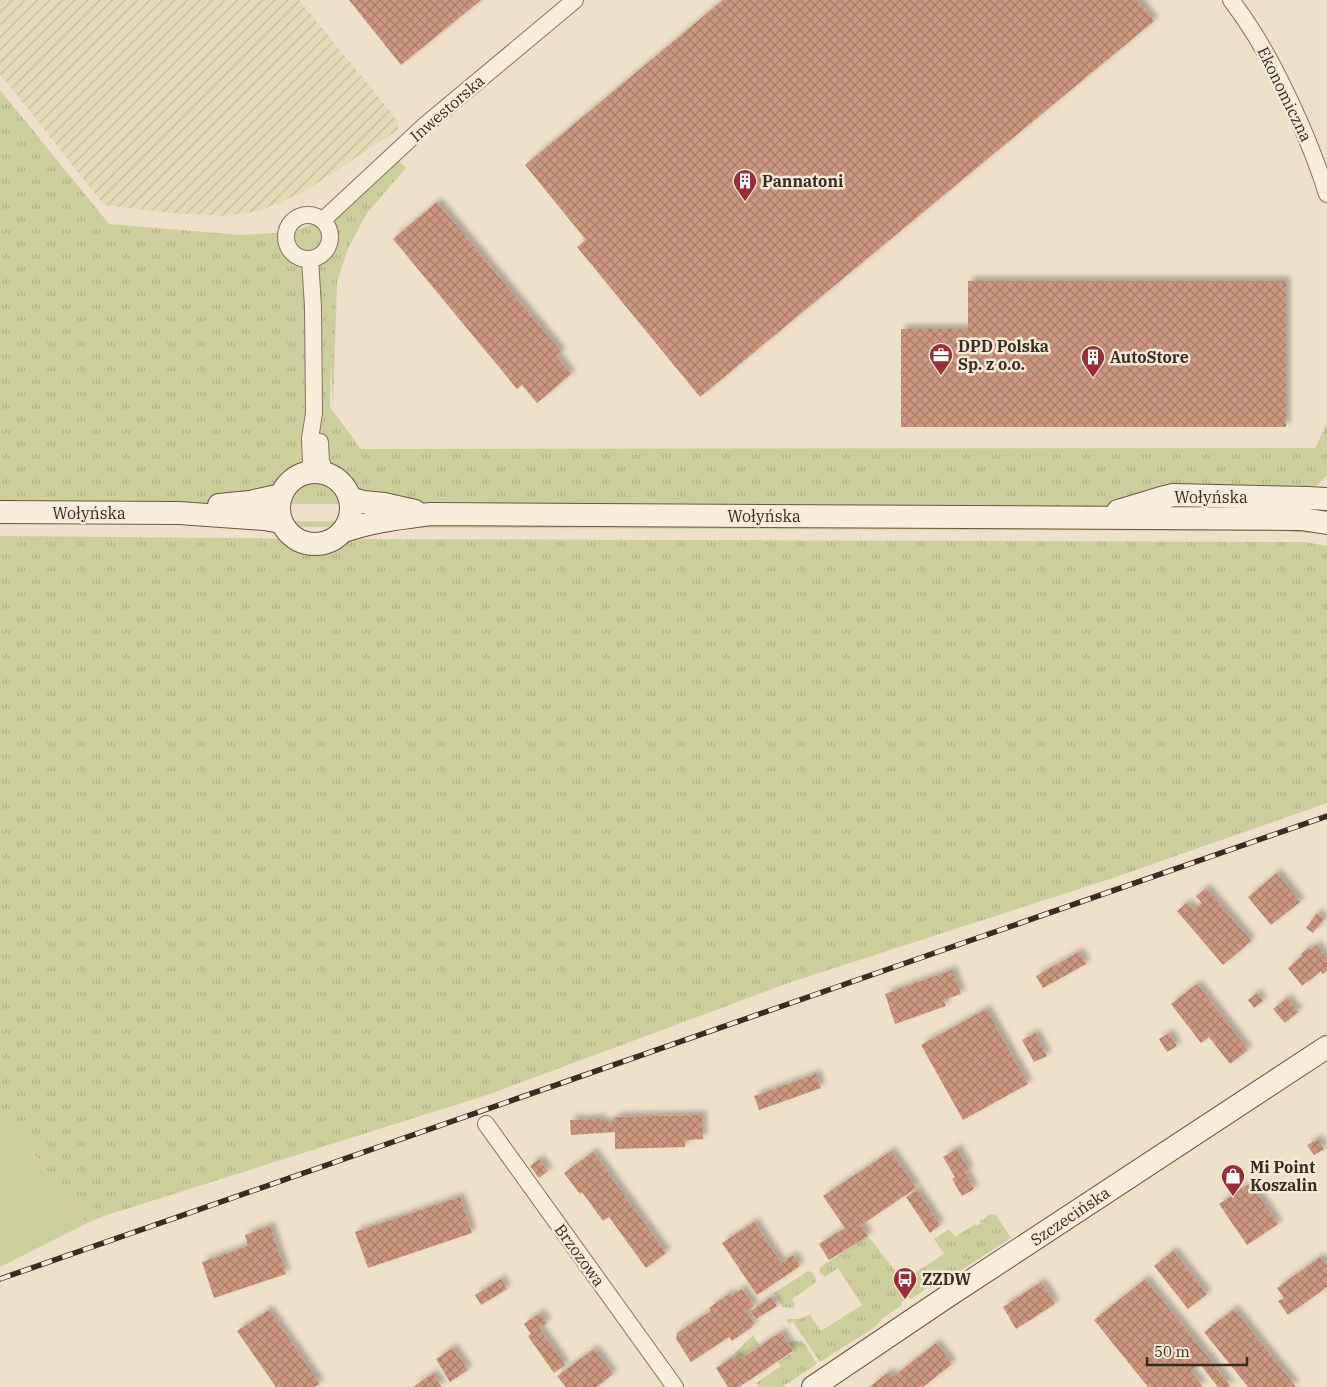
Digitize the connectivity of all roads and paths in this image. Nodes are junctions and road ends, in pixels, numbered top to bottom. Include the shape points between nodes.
1 (575, 0) edge
2 (1231, 0) edge
3 (1327, 194) edge
4 (324, 220) junction
5 (310, 259) junction
6 (317, 473) junction
7 (281, 495) junction
8 (1320, 495) edge
9 (350, 498) junction
10 (0, 512) edge
11 (179, 513) junction
12 (431, 514) junction
13 (1098, 517) junction
14 (281, 522) junction
15 (1327, 523) edge
16 (344, 531) junction
17 (1327, 1047) edge
18 (486, 1124) dead end
19 (675, 1387) edge
20 (813, 1387) edge

1 - 4 street, Inwestorska via 423,127
2 - 3 street, Ekonomiczna via 1264,48 1299,117
4 - 5 street via 330,232 330,244 322,255
4 - 5 street via 312,215 298,217 287,232 291,251 300,258
5 - 6 street via 314,413 310,439 311,462
6 - 7 main road via 299,475
6 - 9 main road via 334,477
7 - 11 main road, Wołyńska via 198,507
7 - 14 main road via 278,508
8 - 13 main road, Wołyńska via 1173,495
9 - 12 main road, Wołyńska
9 - 16 main road via 351,515
10 - 11 main road, Wołyńska
11 - 14 main road, Wołyńska
12 - 13 main road, Wołyńska
12 - 16 main road, Wołyńska via 384,520
13 - 15 main road, Wołyńska via 1301,519
14 - 16 main road via 291,535 306,543 328,542
17 - 20 main road, Szczecińska
18 - 19 street, Brzozowa

